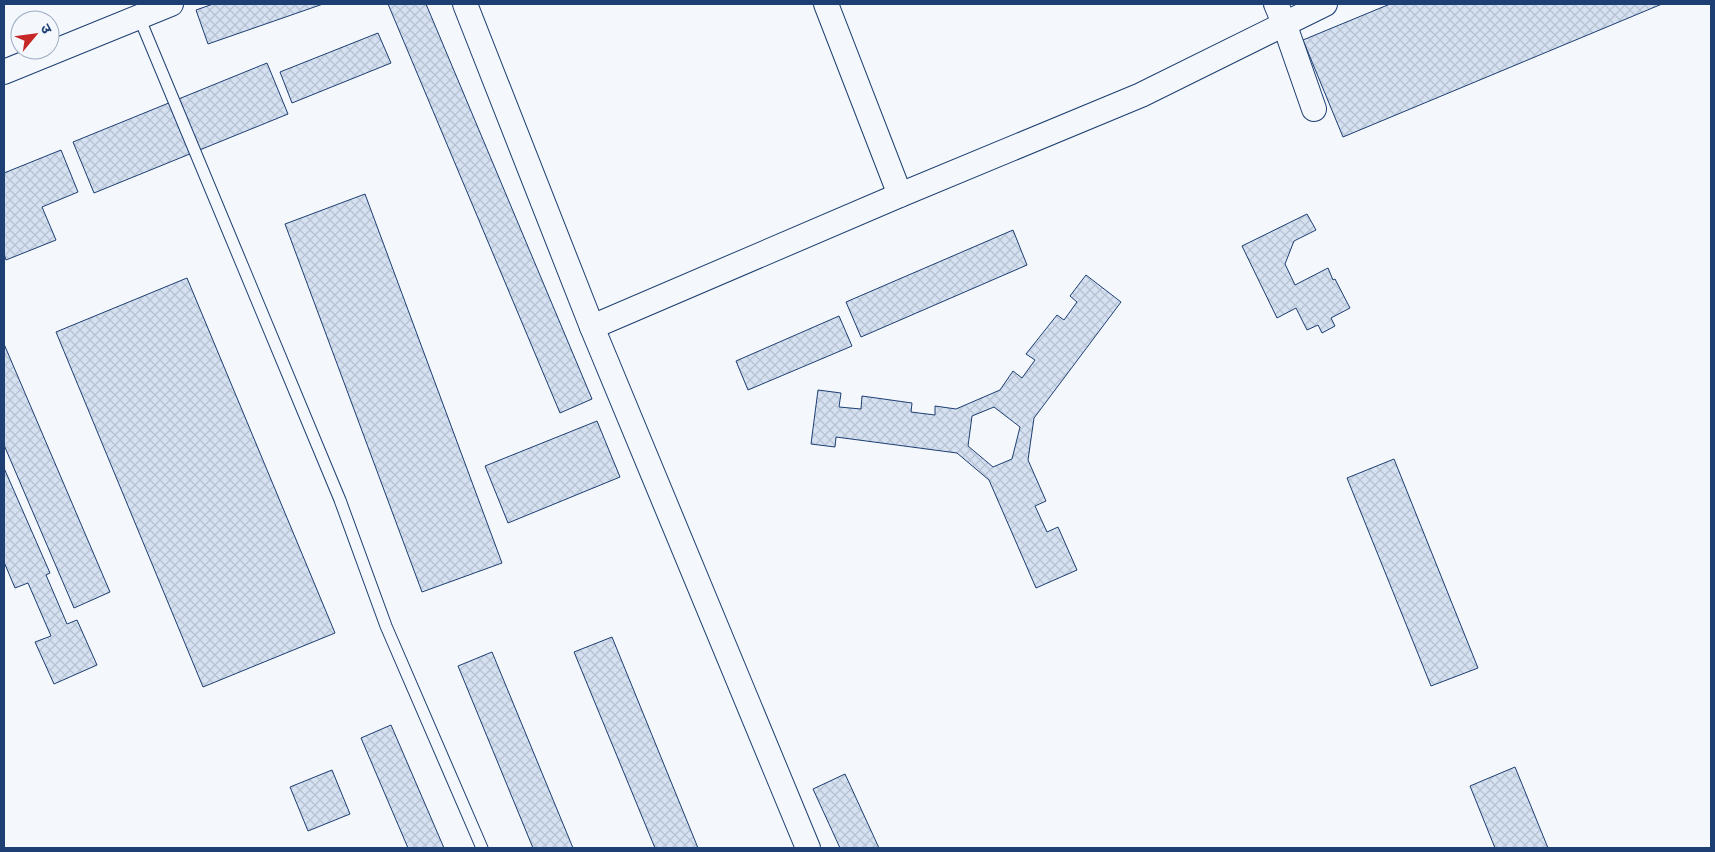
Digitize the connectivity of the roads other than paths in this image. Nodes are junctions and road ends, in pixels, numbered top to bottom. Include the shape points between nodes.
1 (171, 4) edge
2 (465, 4) edge
3 (826, 4) edge
4 (1324, 4) edge
5 (1280, 13) edge
6 (140, 17) junction
7 (4, 72) edge
8 (1314, 110) dead end
9 (900, 195) junction
10 (592, 327) junction
11 (482, 848) edge
12 (808, 848) edge

1 - 6 street
2 - 10 street
3 - 9 street
4 - 5 street
5 - 8 street
5 - 9 street via 1141,95
6 - 7 street
6 - 11 lane via 340,500 386,626
9 - 10 street
10 - 12 street

